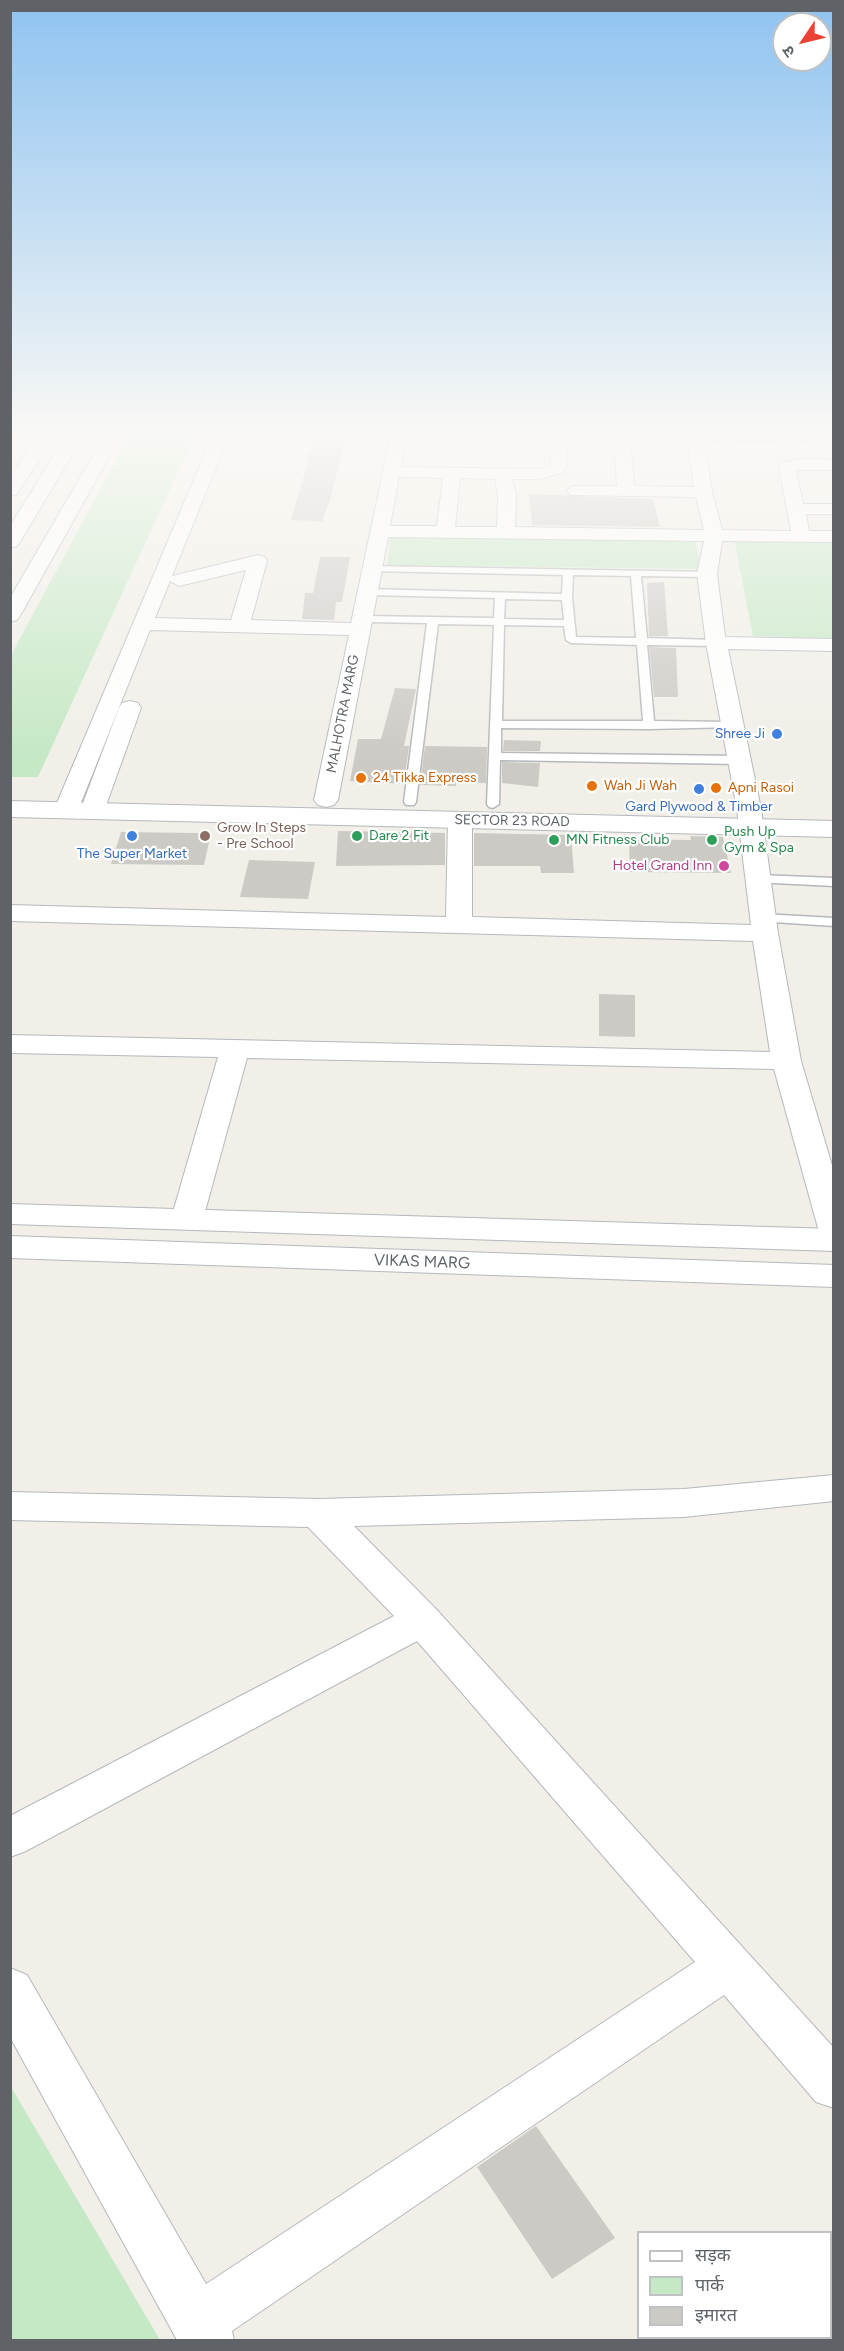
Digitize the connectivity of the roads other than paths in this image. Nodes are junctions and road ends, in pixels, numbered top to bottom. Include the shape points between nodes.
1 (53, 540) edge
2 (182, 540) edge
3 (195, 540) edge
4 (378, 540) edge
5 (713, 540) edge
6 (372, 569) junction
7 (568, 572) junction
8 (636, 573) junction
9 (707, 574) junction
10 (179, 580) junction
11 (368, 592) junction
12 (500, 596) junction
13 (567, 597) junction
14 (10, 616) edge
15 (434, 620) junction
16 (499, 621) junction
17 (570, 622) junction
18 (151, 624) junction
19 (362, 624) junction
20 (239, 626) junction
21 (642, 641) junction
22 (716, 643) junction
23 (831, 650) edge
24 (496, 724) junction
25 (733, 725) junction
26 (649, 726) junction
27 (495, 756) junction
28 (739, 760) junction
29 (10, 793) edge
30 (326, 800) junction
31 (70, 802) junction
32 (410, 802) junction
33 (95, 803) junction
34 (493, 804) junction
35 (10, 809) edge
36 (834, 813) edge
37 (750, 818) junction
38 (460, 820) junction
39 (834, 829) edge
40 (759, 879) junction
41 (834, 882) edge
42 (10, 914) edge
43 (834, 922) edge
44 (459, 924) junction
45 (764, 926) junction
46 (10, 1044) edge
47 (235, 1050) junction
48 (786, 1061) junction
49 (10, 1214) edge
50 (187, 1219) junction
51 (834, 1228) edge
52 (834, 1239) edge
53 (10, 1247) edge
54 (834, 1276) edge
55 (834, 1488) edge
56 (10, 1506) edge
57 (318, 1513) junction
58 (422, 1620) junction
59 (10, 1838) edge
60 (728, 1966) junction
61 (10, 1990) edge
62 (834, 2085) edge
63 (202, 2331) edge

1 - 14 street
2 - 18 street
3 - 10 street
4 - 6 street, MALHOTRA MARG
5 - 9 street
6 - 7 lane
6 - 11 street, MALHOTRA MARG
7 - 8 lane
7 - 13 lane
8 - 9 lane
8 - 21 lane
9 - 22 street
10 - 18 street
10 - 20 street via 258,561
11 - 12 lane
11 - 19 street, MALHOTRA MARG
12 - 13 lane
12 - 16 lane
13 - 17 lane
15 - 16 lane
15 - 19 lane
15 - 32 lane
16 - 17 lane
16 - 24 lane
17 - 21 lane via 571,640
18 - 20 street
18 - 31 street
18 - 33 street
19 - 20 street
19 - 30 street, MALHOTRA MARG
21 - 22 lane
21 - 26 lane
22 - 23 street
22 - 25 street
24 - 26 lane
24 - 27 lane
25 - 26 lane
25 - 28 street
27 - 28 lane
27 - 34 lane
28 - 37 street
29 - 31 street, SECTOR 23 ROAD
30 - 32 street, SECTOR 23 ROAD
30 - 33 street, SECTOR 23 ROAD
31 - 33 street, SECTOR 23 ROAD
31 - 35 street, SECTOR 23 ROAD
32 - 34 street, SECTOR 23 ROAD
33 - 38 street, SECTOR 23 ROAD
34 - 37 street, SECTOR 23 ROAD
36 - 37 street, SECTOR 23 ROAD
37 - 38 street, SECTOR 23 ROAD
37 - 39 street, SECTOR 23 ROAD
37 - 40 street
38 - 44 street
40 - 41 lane
40 - 45 street
42 - 44 street
43 - 45 lane
44 - 45 street
45 - 48 street
46 - 47 street
47 - 48 street
47 - 50 street
48 - 51 street
49 - 50 street
50 - 52 street
53 - 54 street, VIKAS MARG
55 - 57 street via 684,1503
56 - 57 street
57 - 58 street
58 - 59 street
58 - 60 street
60 - 62 street
60 - 63 street
61 - 63 street

